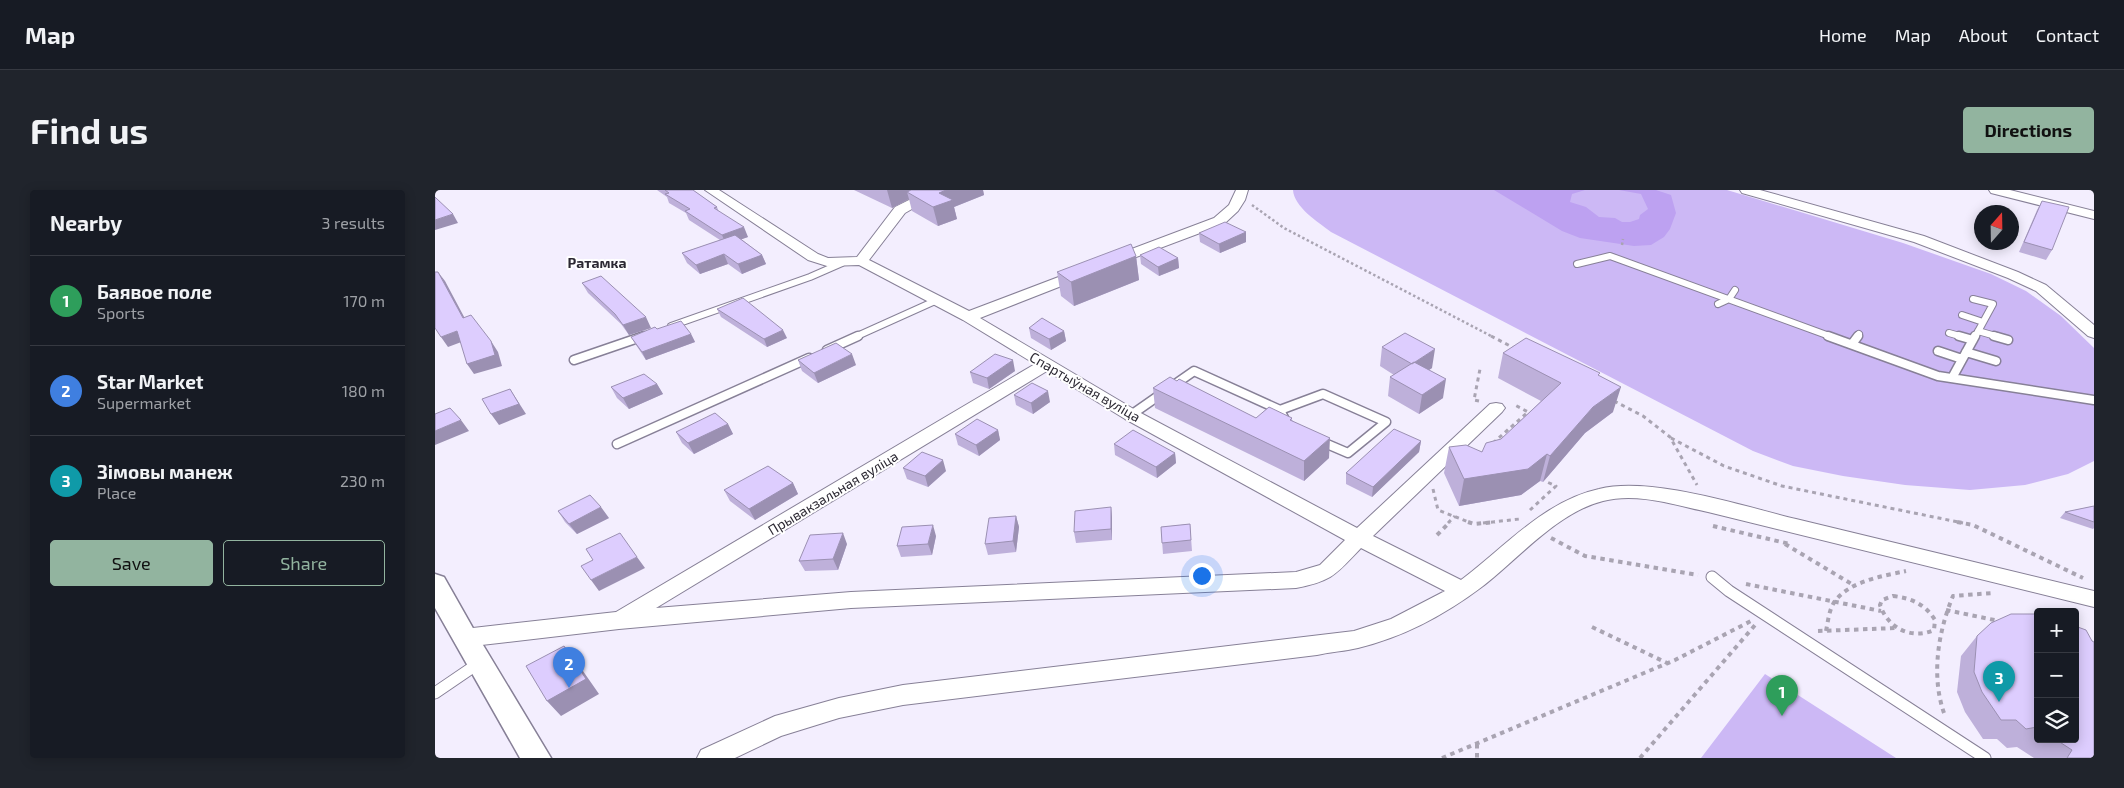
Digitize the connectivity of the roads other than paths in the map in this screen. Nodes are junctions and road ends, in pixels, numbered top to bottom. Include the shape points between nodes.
1 (711, 190) edge
2 (939, 190) edge
3 (1746, 190) edge
4 (1995, 190) edge
5 (1241, 194) edge
6 (2094, 215) edge
7 (861, 261) junction
8 (842, 262) junction
9 (1577, 264) dead end
10 (1735, 290) dead end
11 (1729, 299) junction
12 (1973, 299) dead end
13 (935, 301) junction
14 (1718, 304) dead end
15 (1962, 315) dead end
16 (968, 318) junction
17 (1983, 322) junction
18 (665, 328) edge
19 (1978, 331) junction
20 (655, 332) edge
21 (1949, 333) dead end
22 (2094, 333) edge
23 (1859, 334) dead end
24 (1973, 340) junction
25 (2008, 340) dead end
26 (1852, 344) junction
27 (1938, 351) dead end
28 (822, 352) edge
29 (1964, 355) junction
30 (813, 356) edge
31 (574, 360) dead end
32 (1996, 361) dead end
33 (1046, 366) junction
34 (1952, 378) junction
35 (2094, 400) edge
36 (1497, 404) road end
37 (1280, 410) junction
38 (1131, 415) junction
39 (1296, 430) edge
40 (1313, 438) edge
41 (617, 444) dead end
42 (1359, 538) junction
43 (1712, 578) road end
44 (435, 584) edge
45 (1462, 590) junction
46 (2094, 599) edge
47 (619, 620) junction
48 (464, 638) junction
49 (479, 663) junction
50 (435, 693) edge
51 (1951, 736) joint
52 (536, 758) edge
53 (711, 758) edge
54 (1985, 758) edge

1 - 8 street via 813,257 827,262
2 - 7 street via 900,210
3 - 22 street via 1919,239 2013,274 2041,288
4 - 6 street
5 - 16 street via 1228,215 1219,221
7 - 8 street
7 - 13 street, Спартыўная вуліца
8 - 18 lane via 810,277
9 - 11 lane via 1610,256
10 - 11 lane
11 - 14 lane
11 - 26 lane
12 - 17 lane via 1993,304
13 - 16 street, Спартыўная вуліца
13 - 28 lane
15 - 17 lane
16 - 33 street, Спартыўная вуліца
17 - 19 lane
19 - 24 lane
19 - 25 lane
20 - 31 lane
21 - 24 lane
23 - 26 lane
24 - 29 lane
26 - 34 lane via 1900,365
27 - 29 lane
29 - 32 lane
29 - 34 lane
30 - 41 lane
33 - 38 street, Спартыўная вуліца
33 - 47 street, Прывакзальная вуліца
34 - 35 lane
36 - 42 street
37 - 38 lane via 1194,371
37 - 39 lane via 1287,426
37 - 40 lane via 1323,394 1386,422 1348,453
38 - 42 street, Спартыўная вуліца
42 - 45 street, Спартыўная вуліца
42 - 47 street via 1327,571 1296,580 851,600
43 - 51 lane
44 - 48 street
45 - 46 street via 1571,508 1586,500 1619,492 1709,505
45 - 53 street via 1396,626 1359,639 903,695 839,708 775,727
47 - 48 street
48 - 49 street
49 - 50 lane
49 - 52 street
51 - 54 lane

